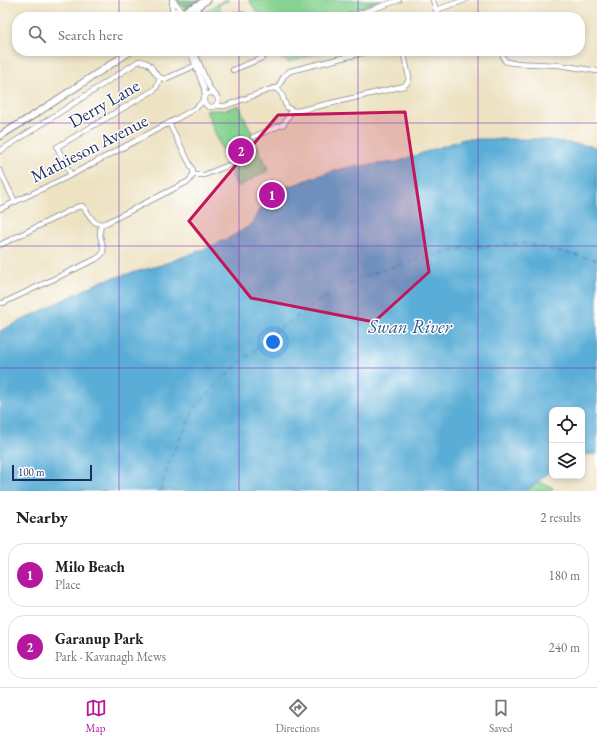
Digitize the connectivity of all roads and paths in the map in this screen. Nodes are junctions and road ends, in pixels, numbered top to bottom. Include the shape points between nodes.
1 (173, 0) edge
2 (207, 0) edge
3 (398, 0) edge
4 (433, 0) edge
5 (465, 0) edge
6 (436, 10) joint
7 (172, 12) edge
8 (183, 12) edge
9 (186, 12) edge
10 (364, 12) edge
11 (123, 56) edge
12 (192, 56) edge
13 (195, 56) edge
14 (264, 56) edge
15 (350, 56) edge
16 (404, 56) edge
17 (503, 56) edge
18 (197, 65) junction
19 (234, 70) dead end
20 (597, 71) edge
21 (160, 78) junction
22 (277, 89) junction
23 (214, 94) junction
24 (205, 97) junction
25 (218, 99) junction
26 (230, 104) junction
27 (207, 106) junction
28 (216, 106) junction
29 (292, 110) junction
30 (191, 111) junction
31 (169, 123) junction
32 (0, 136) edge
33 (253, 137) dead end
34 (0, 151) edge
35 (229, 165) dead end
36 (0, 171) edge
37 (71, 175) junction
38 (194, 175) junction
39 (15, 202) junction
40 (0, 209) edge
41 (100, 225) junction
42 (0, 245) edge
43 (0, 303) edge

1 - 7 street
1 - 8 street
2 - 9 street
3 - 10 street
4 - 6 street
5 - 6 street
11 - 32 street
12 - 18 street
13 - 18 street
14 - 19 street
15 - 22 street via 290,71
16 - 29 street via 409,78 404,86 298,112
17 - 20 street via 505,61 512,63 559,65
18 - 21 street via 165,79
18 - 23 street
18 - 24 street
21 - 34 street via 149,64 139,61
21 - 37 street, Derry Lane via 154,90 56,147
22 - 26 street
22 - 29 street via 288,108
23 - 24 street
23 - 25 street
24 - 27 street via 204,102
24 - 30 street, Mathieson Avenue
25 - 26 street
25 - 28 street
26 - 28 street
27 - 28 street
27 - 30 street, Mathieson Avenue
29 - 33 street via 284,124
30 - 31 street, Mathieson Avenue
31 - 37 street, Mathieson Avenue
31 - 38 street, Mathieson Avenue
35 - 38 street via 204,175
36 - 39 street
37 - 39 street, Mathieson Avenue
38 - 41 street via 190,181
39 - 40 street, Mathieson Avenue
41 - 42 street via 79,206
41 - 43 street via 100,238 104,247 101,256

